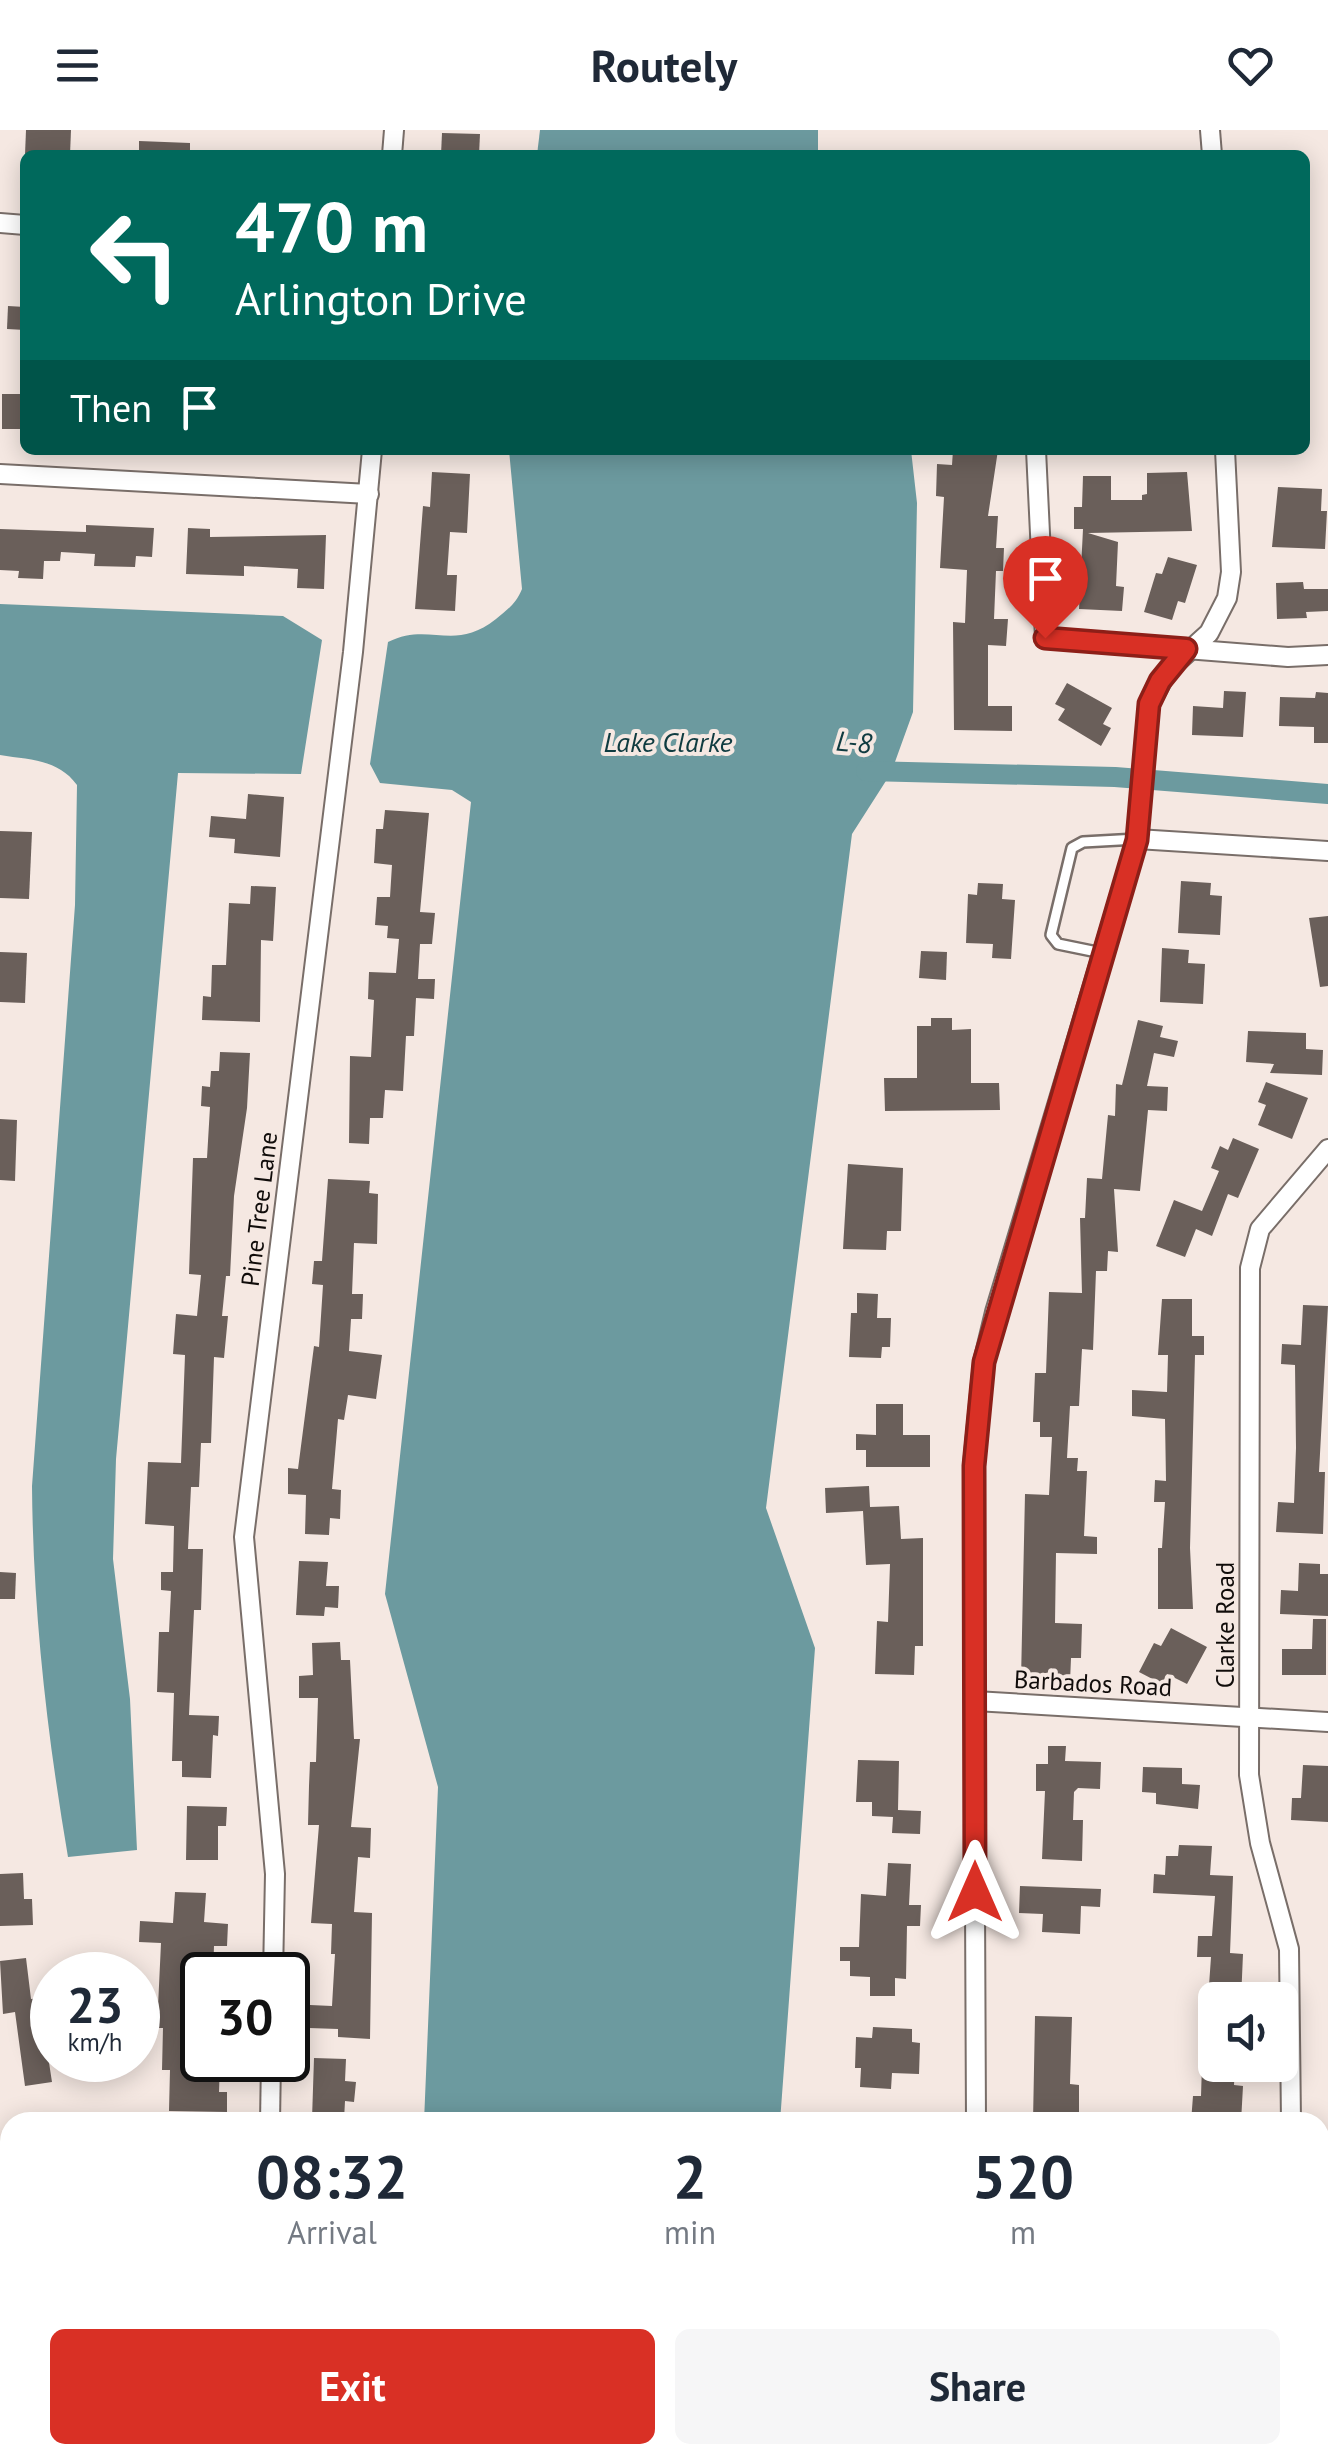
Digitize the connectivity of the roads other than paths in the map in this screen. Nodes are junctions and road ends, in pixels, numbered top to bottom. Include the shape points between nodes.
1 (372, 455) edge
2 (1036, 455) edge
3 (1226, 455) edge
4 (0, 474) edge
5 (369, 494) junction
6 (1186, 649) junction
7 (1328, 655) edge
8 (1137, 840) junction
9 (1328, 851) edge
10 (1103, 953) junction
11 (1328, 1149) edge
12 (975, 1701) junction
13 (1250, 1718) junction
14 (1328, 1722) edge
15 (274, 1952) edge
16 (271, 2082) edge
17 (270, 2112) edge
18 (976, 2112) edge
19 (1291, 2112) edge

1 - 5 street, Pine Tree Lane
2 - 6 street via 1045,638
3 - 6 street via 1230,585 1216,622
4 - 5 street
5 - 15 street, Pine Tree Lane via 244,1538 276,1874
6 - 7 street
6 - 8 street via 1154,692 1142,750
8 - 9 street
8 - 10 street
8 - 10 lane via 1072,848 1051,934 1058,944
10 - 12 street via 984,1362 974,1466
11 - 13 street, Clarke Road via 1268,1218 1251,1255
12 - 13 street, Barbados Road
12 - 18 street
13 - 14 street, Barbados Road
13 - 19 street, Clarke Road via 1252,1802 1289,1949
16 - 17 street

